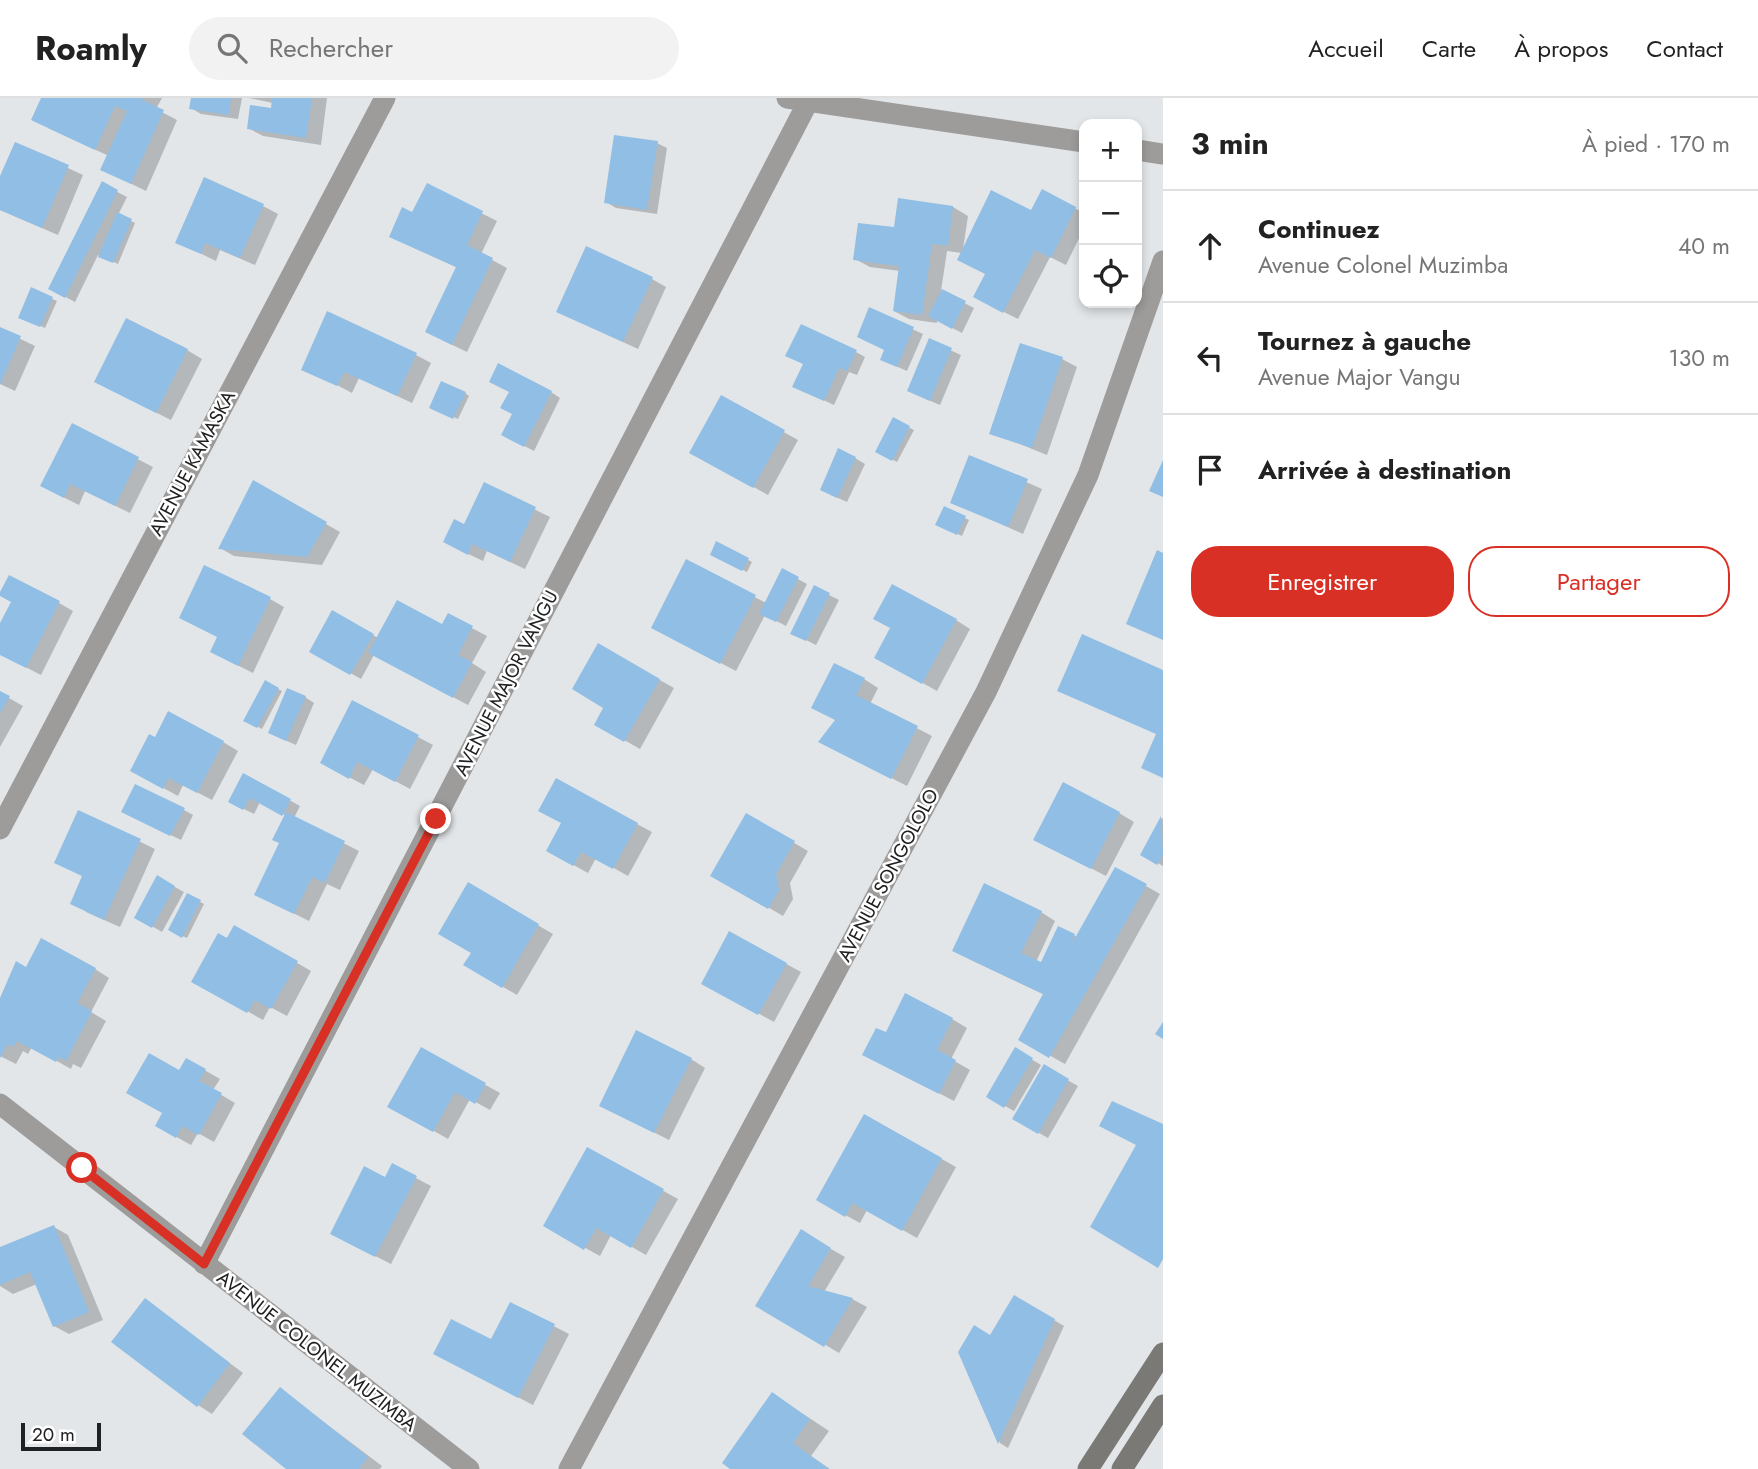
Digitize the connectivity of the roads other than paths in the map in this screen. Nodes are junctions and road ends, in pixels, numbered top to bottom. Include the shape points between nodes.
1 (385, 98) edge
2 (798, 100) edge
3 (1079, 141) edge
4 (1142, 151) edge
5 (1163, 154) edge
6 (1163, 261) edge
7 (0, 829) edge
8 (0, 1104) edge
9 (204, 1264) junction
10 (1163, 1353) edge
11 (1163, 1405) edge
12 (469, 1469) edge
13 (569, 1469) edge
14 (1088, 1469) edge
15 (1122, 1469) edge

1 - 7 street, AVENUE KAMASKA
2 - 3 street
2 - 9 street, AVENUE MAJOR VANGU
4 - 5 street
6 - 13 street, AVENUE SONGOLOLO via 1088,475 986,692
8 - 9 street, AVENUE COLONEL MUZIMBA
9 - 12 street, AVENUE COLONEL MUZIMBA
10 - 14 main road
11 - 15 main road

